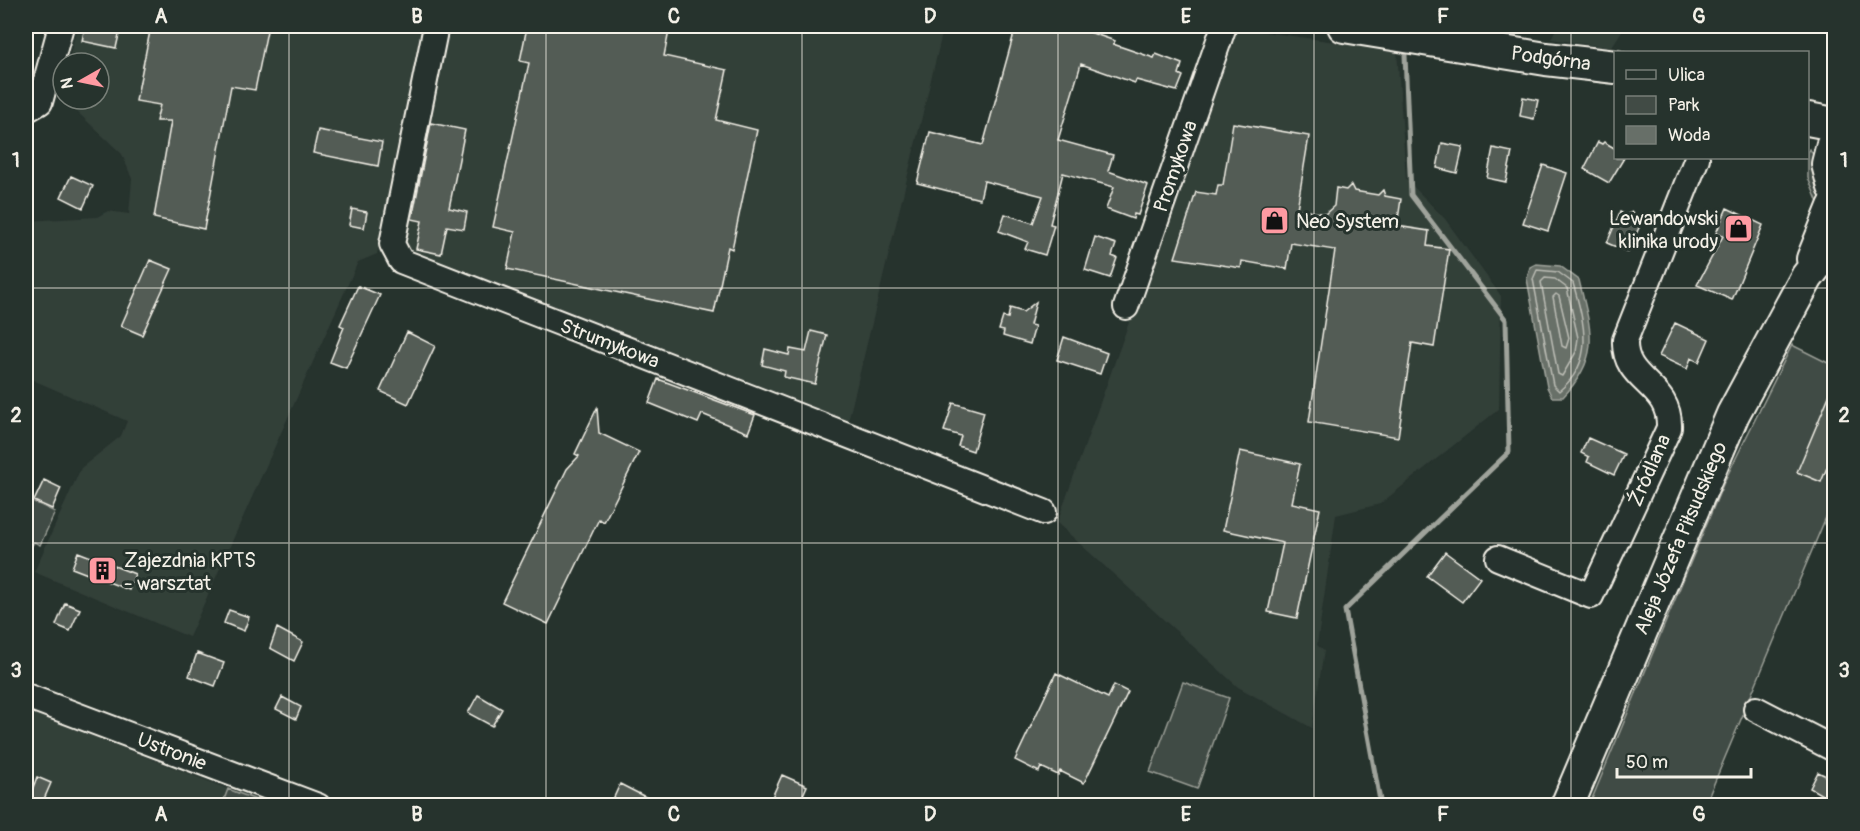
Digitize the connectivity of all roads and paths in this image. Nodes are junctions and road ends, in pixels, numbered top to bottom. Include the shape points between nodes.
1 (61, 26) edge
2 (436, 26) edge
3 (1224, 26) edge
4 (1344, 26) edge
5 (1614, 67) edge
6 (26, 110) edge
7 (1809, 119) edge
8 (1834, 124) edge
9 (1809, 140) edge
10 (1697, 159) edge
11 (1832, 164) edge
12 (1834, 207) edge
13 (1834, 242) edge
14 (1807, 277) junction
15 (1126, 307) dead end
16 (1044, 512) dead end
17 (1498, 558) dead end
18 (26, 696) edge
19 (1756, 709) dead end
20 (1834, 748) edge
21 (318, 806) edge
22 (1567, 806) edge

1 - 6 street via 40,102
2 - 16 street, Strumykowa via 392,244 401,261
3 - 15 street, Promykowa
4 - 5 main road, Podgórna
7 - 8 main road
9 - 11 main road
10 - 17 street, Źródlana via 1625,340 1625,354 1632,369 1667,405 1669,428 1591,596
12 - 14 main road, Aleja Józefa Piłsudskiego
13 - 14 main road, Aleja Józefa Piłsudskiego
14 - 22 main road, Aleja Józefa Piłsudskiego via 1728,424
18 - 21 street, Ustronie
19 - 20 street

